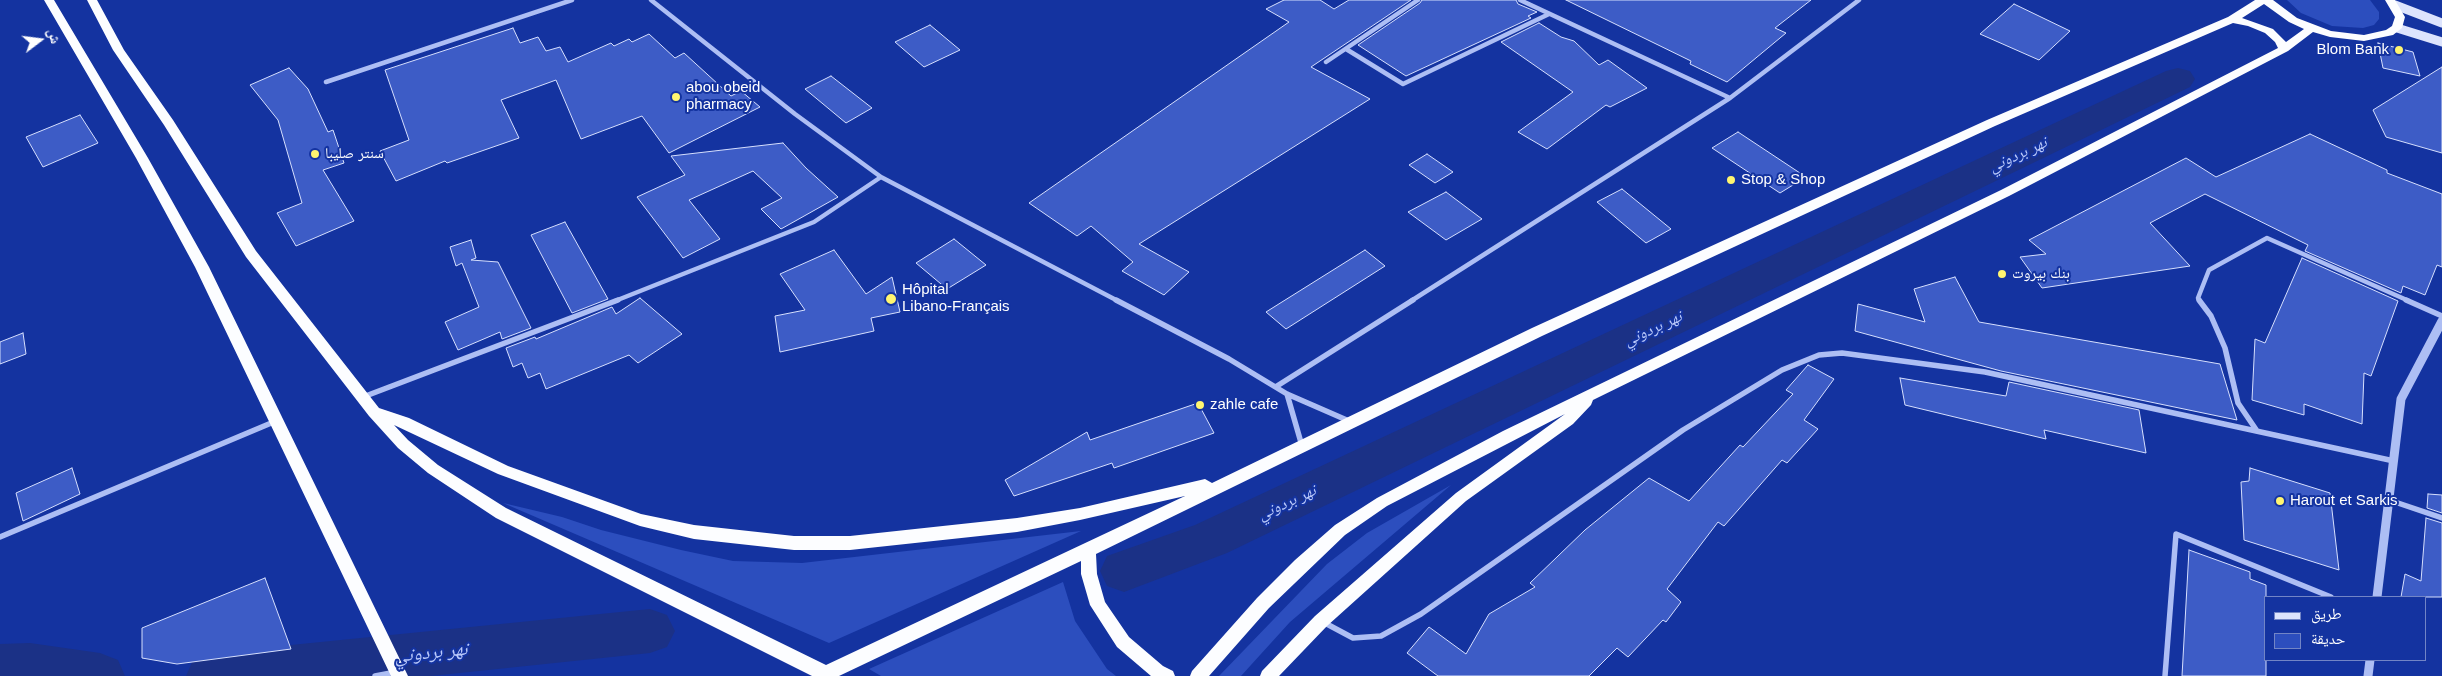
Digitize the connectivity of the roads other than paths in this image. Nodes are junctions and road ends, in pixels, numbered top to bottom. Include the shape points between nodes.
1 (48, 0) edge
2 (92, 0) edge
3 (572, 0) edge
4 (651, 0) edge
5 (1418, 0) edge
6 (1520, 0) edge
7 (1859, 0) edge
8 (2265, 0) edge
9 (2392, 2) edge
10 (1550, 14) junction
11 (2232, 19) junction
12 (2442, 23) edge
13 (2312, 28) junction
14 (2396, 28) junction
15 (2442, 42) edge
16 (1346, 49) junction
17 (2284, 49) junction
18 (1326, 62) dead end
19 (326, 82) dead end
20 (1730, 98) junction
21 (881, 177) junction
22 (2442, 316) edge
23 (2442, 321) edge
24 (1277, 386) junction
25 (1287, 394) junction
26 (1592, 395) junction
27 (363, 398) junction
28 (374, 412) junction
29 (276, 421) junction
30 (1352, 422) junction
31 (2257, 431) junction
32 (1302, 446) junction
33 (2394, 461) junction
34 (1258, 467) junction
35 (2389, 500) junction
36 (2442, 518) edge
37 (0, 537) edge
38 (1088, 550) junction
39 (2329, 596) edge
40 (2377, 596) edge
41 (1321, 621) junction
42 (2370, 661) edge
43 (399, 674) edge
44 (826, 675) edge
45 (375, 676) edge
46 (1167, 676) edge
47 (1198, 676) edge
48 (1268, 676) edge
49 (2165, 676) edge
50 (2368, 676) edge

1 - 29 highway via 197,258
2 - 27 highway via 119,50 251,254
3 - 19 street
4 - 21 street via 795,114
5 - 16 street
6 - 10 street
7 - 20 street
8 - 11 highway
8 - 13 highway via 2293,20
9 - 12 main road
9 - 14 highway via 2400,17
10 - 16 street via 1403,84
10 - 20 street
11 - 17 highway via 2269,31 2280,40
11 - 30 highway via 1858,183
13 - 14 highway via 2364,38 2384,35
13 - 17 highway
14 - 15 main road
16 - 18 street
17 - 26 highway via 2005,193
20 - 24 street
21 - 24 street
21 - 27 street via 814,222
22 - 31 street via 2267,238 2209,270 2198,298 2211,316 2225,348 2238,403
23 - 33 street via 2401,399
24 - 25 street
25 - 30 street
25 - 32 street
26 - 41 highway via 1568,420 1461,497
26 - 47 highway via 1382,502 1340,530 1263,603
27 - 28 highway
28 - 34 highway via 404,422 502,470 640,520 694,532 794,543 850,543 1017,525 1194,489
28 - 44 highway via 398,439 433,469 501,514
29 - 37 street
29 - 43 highway
30 - 32 highway
31 - 33 street
31 - 41 street via 1985,372 1842,354 1819,356 1782,370 1683,430 1421,614 1381,636 1353,638
32 - 34 highway
33 - 35 street
34 - 38 highway
35 - 36 street
35 - 40 street
38 - 44 highway
38 - 46 highway via 1089,574 1098,605 1124,642
39 - 49 street via 2176,534
41 - 48 highway
42 - 50 street
43 - 45 street

